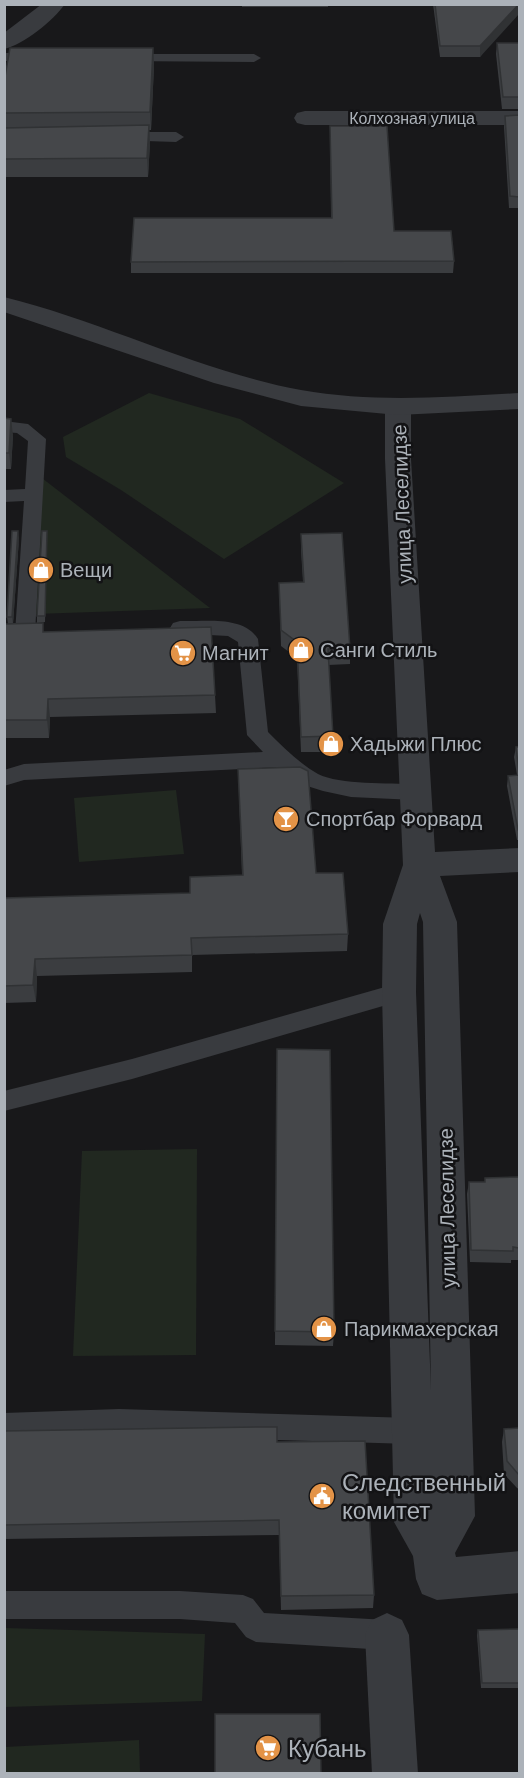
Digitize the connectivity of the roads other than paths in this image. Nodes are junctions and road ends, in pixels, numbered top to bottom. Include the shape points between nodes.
1 (55, 4) edge
2 (4, 44) edge
3 (4, 57) edge
4 (52, 57) edge
5 (112, 57) edge
6 (254, 58) dead end
7 (305, 118) dead end
8 (519, 118) edge
9 (176, 137) dead end
10 (107, 138) edge
11 (4, 304) edge
12 (519, 401) edge
13 (398, 407) junction
14 (4, 426) edge
15 (33, 495) junction
16 (4, 496) edge
17 (165, 628) edge
18 (48, 632) edge
19 (15, 633) edge
20 (283, 759) junction
21 (4, 778) edge
22 (416, 792) junction
23 (519, 860) edge
24 (419, 865) junction
25 (399, 992) junction
26 (4, 1101) edge
27 (4, 1426) edge
28 (411, 1431) junction
29 (435, 1564) junction
30 (519, 1572) edge
31 (4, 1605) edge
32 (387, 1635) joint
33 (395, 1773) edge

1 - 2 street
3 - 4 lane
5 - 6 lane
7 - 8 street, Колхозная улица
9 - 10 lane
11 - 13 street, улица Леселидзе via 267,390 345,404
12 - 13 street
13 - 22 street, улица Леселидзе
14 - 15 lane via 22,428 37,439
15 - 16 lane
15 - 19 lane
17 - 20 lane via 232,629 248,639 258,735
18 - 19 lane
20 - 21 lane via 24,772
20 - 22 lane via 312,780 323,783 351,789
22 - 24 street, улица Леселидзе
23 - 24 street
24 - 25 street, улица Леселидзе via 400,924
24 - 29 street, улица Леселидзе via 440,921 454,1516
25 - 26 lane via 132,1069
25 - 28 street, улица Леселидзе
27 - 28 lane via 118,1422
28 - 29 street, улица Леселидзе via 416,1522
29 - 30 street
31 - 32 lane via 243,1609 256,1627
32 - 33 street

